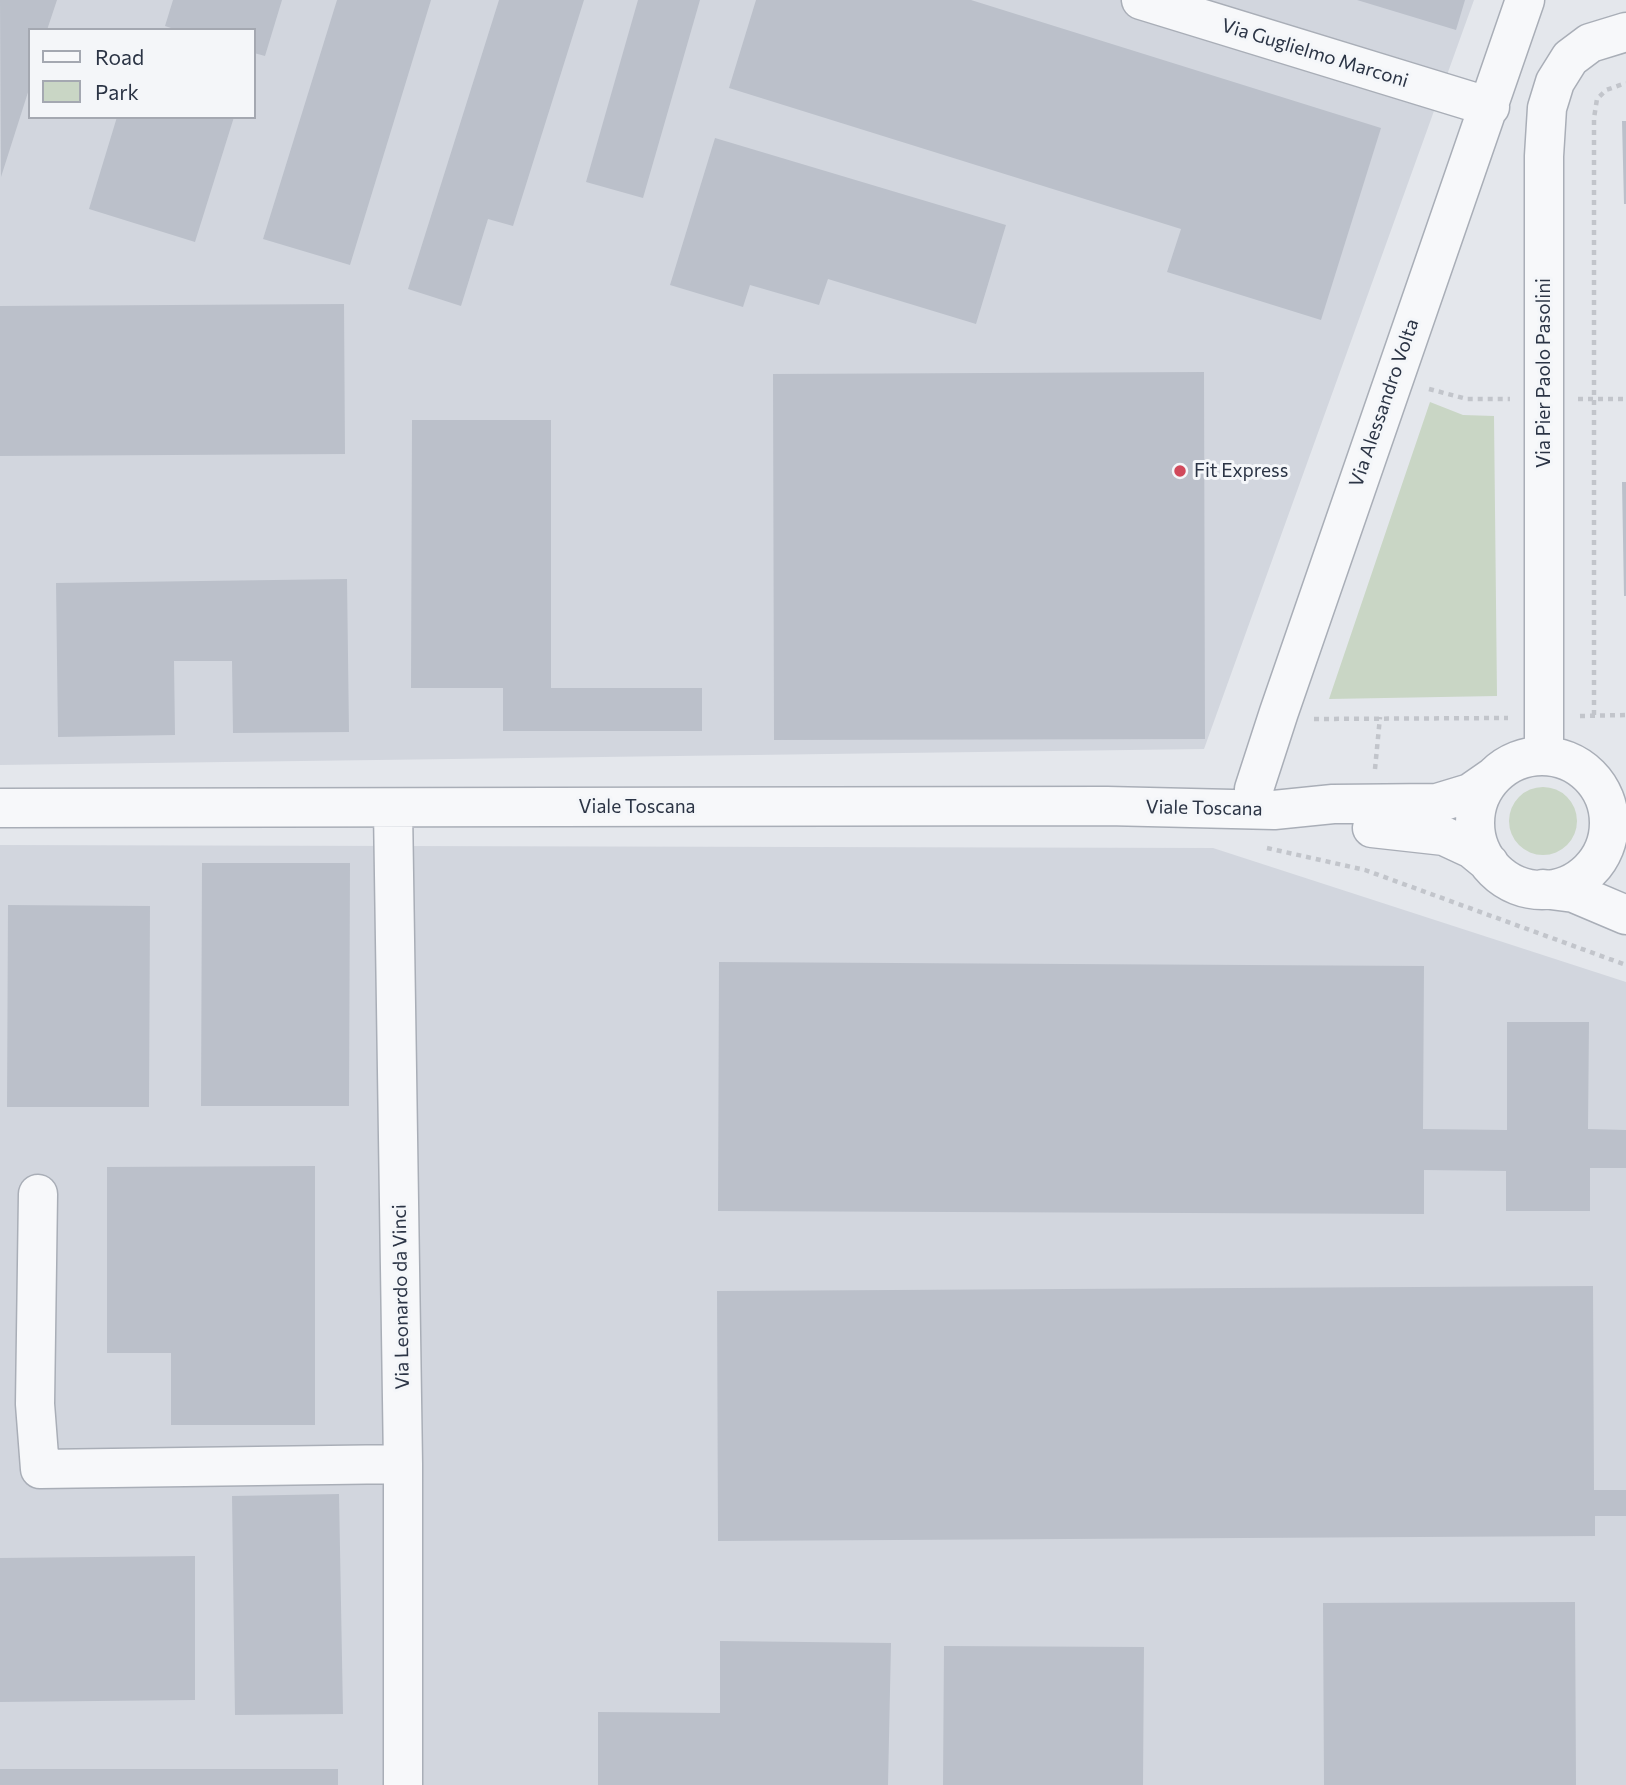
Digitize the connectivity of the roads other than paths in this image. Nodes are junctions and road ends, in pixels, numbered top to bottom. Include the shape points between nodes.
1 (1141, 0) edge
2 (1525, 0) edge
3 (1626, 32) edge
4 (1490, 107) junction
5 (1560, 761) junction
6 (1626, 773) edge
7 (1493, 777) junction
8 (0, 808) edge
9 (393, 809) junction
10 (1264, 809) junction
11 (1614, 814) edge
12 (1489, 863) junction
13 (1541, 889) junction
14 (1626, 900) edge
15 (1626, 915) edge
16 (38, 1194) dead end
17 (403, 1464) junction
18 (403, 1785) edge

1 - 4 street, Via Guglielmo Marconi
2 - 4 street, Via Alessandro Volta
3 - 5 street, Via Pier Paolo Pasolini via 1590,43 1570,58 1546,108 1544,718
4 - 10 street, Via Alessandro Volta via 1254,789
5 - 6 street
5 - 7 street via 1516,761
5 - 11 street via 1595,782
7 - 10 street, Viale Toscana via 1470,793 1437,803
7 - 12 street via 1482,794 1476,818 1479,845
8 - 9 street, Viale Toscana
9 - 10 street, Viale Toscana via 915,805
9 - 17 street, Via Leonardo da Vinci
10 - 12 street, Viale Toscana via 1324,824 1444,836
11 - 13 street via 1601,854 1583,876
11 - 14 street via 1614,871
12 - 13 street via 1514,883
13 - 15 street via 1574,893
16 - 17 street via 35,1404 40,1469
17 - 18 street, Via Leonardo da Vinci

